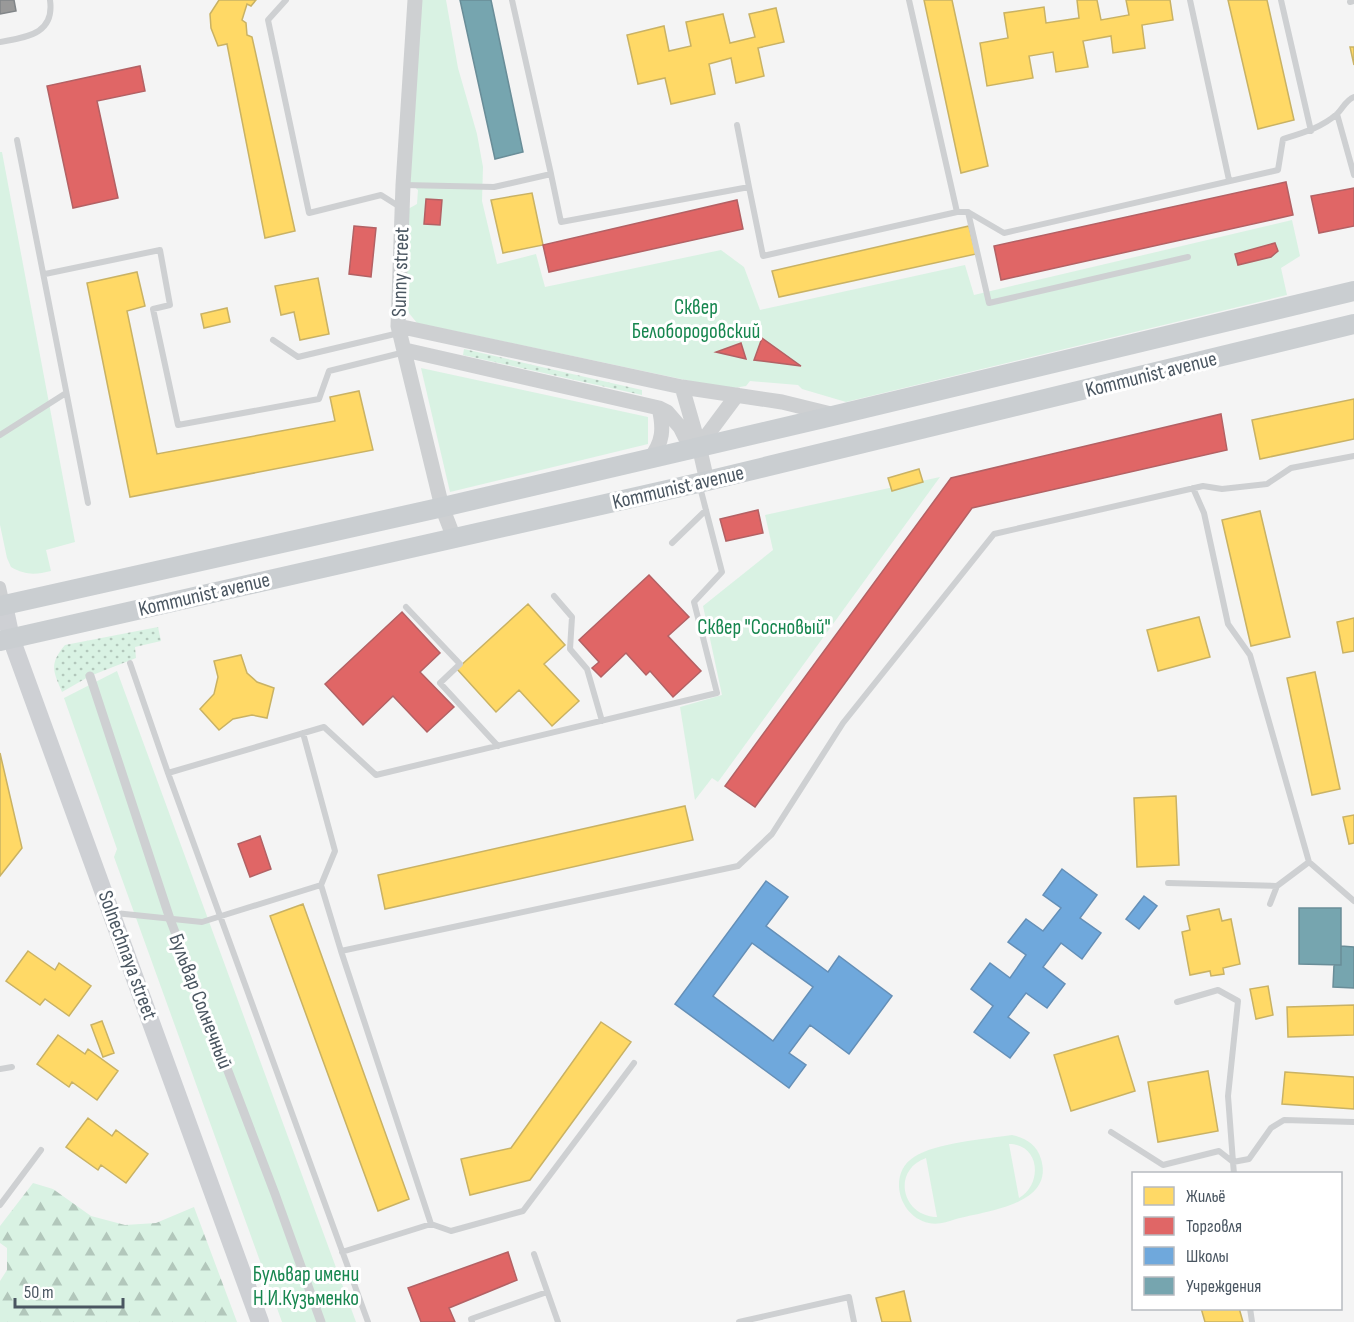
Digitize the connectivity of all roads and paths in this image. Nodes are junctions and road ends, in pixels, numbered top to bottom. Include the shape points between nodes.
1 (50, 0) edge
2 (286, 0) edge
3 (416, 0) edge
4 (512, 0) edge
5 (909, 0) edge
6 (1190, 0) edge
7 (1281, 0) edge
8 (0, 42) edge
9 (1354, 97) edge
10 (1337, 114) junction
11 (737, 125) dead end
12 (1311, 131) junction
13 (17, 140) dead end
14 (551, 174) junction
15 (1354, 175) edge
16 (1229, 180) junction
17 (403, 185) junction
18 (749, 187) junction
19 (402, 208) junction
20 (957, 212) junction
21 (968, 212) junction
22 (1188, 258) dead end
23 (45, 274) junction
24 (1354, 291) edge
25 (1354, 324) edge
26 (399, 329) junction
27 (273, 340) dead end
28 (405, 351) junction
29 (682, 387) junction
30 (66, 393) junction
31 (737, 395) junction
32 (659, 408) junction
33 (838, 415) junction
34 (0, 435) edge
35 (699, 446) junction
36 (1354, 456) edge
37 (650, 459) junction
38 (703, 482) junction
39 (1192, 488) junction
40 (88, 503) dead end
41 (442, 507) junction
42 (706, 510) junction
43 (454, 538) junction
44 (672, 543) dead end
45 (554, 596) dead end
46 (1, 599) edge
47 (406, 608) dead end
48 (6, 639) edge
49 (130, 663) dead end
50 (90, 676) dead end
51 (602, 721) junction
52 (303, 733) junction
53 (498, 746) junction
54 (168, 773) junction
55 (1309, 862) junction
56 (1168, 883) dead end
57 (321, 885) junction
58 (1277, 886) junction
59 (1354, 901) edge
60 (1270, 904) dead end
61 (113, 913) junction
62 (220, 917) junction
63 (170, 919) junction
64 (341, 951) junction
65 (1177, 1002) dead end
66 (634, 1063) dead end
67 (12, 1067) dead end
68 (0, 1069) edge
69 (1354, 1122) edge
70 (1111, 1132) dead end
71 (40, 1150) dead end
72 (1233, 1162) junction
73 (1234, 1172) edge
74 (0, 1205) edge
75 (431, 1224) junction
76 (342, 1252) junction
77 (534, 1254) dead end
78 (547, 1292) junction
79 (260, 1322) edge
80 (321, 1322) edge
81 (368, 1322) edge
82 (472, 1322) edge
83 (558, 1322) edge
84 (739, 1322) edge
85 (854, 1322) edge

1 - 8 lane via 44,28 34,35
2 - 19 lane via 268,20 309,213 381,195
3 - 17 street, Sunny street
4 - 14 lane
5 - 20 lane
6 - 16 lane
7 - 12 lane
9 - 10 lane
10 - 12 lane
10 - 15 lane
11 - 18 lane
12 - 16 lane via 1282,140 1278,170
13 - 23 lane
14 - 17 lane via 494,187
14 - 18 lane via 561,222
16 - 21 lane via 1004,233
17 - 19 street, Sunny street
18 - 20 lane via 763,256
19 - 26 street, Sunny street
20 - 21 lane
21 - 22 lane via 989,303
23 - 28 lane via 160,250 170,305 153,309 178,425 319,399 329,371
23 - 30 lane
24 - 33 main road, Kommunist avenue
25 - 38 main road, Kommunist avenue
26 - 27 lane via 298,357
26 - 28 street, Sunny street
26 - 29 street
28 - 32 street
28 - 41 street, Sunny street
29 - 31 street
29 - 35 street
30 - 34 lane
30 - 40 lane
31 - 33 street
31 - 35 street
32 - 35 street via 668,412 685,437
32 - 37 street via 660,446
33 - 35 main road, Kommunist avenue
35 - 37 main road, Kommunist avenue
35 - 38 street
36 - 39 lane via 1291,468 1267,484
37 - 41 main road, Kommunist avenue
38 - 42 lane
38 - 43 main road, Kommunist avenue
39 - 55 lane via 1204,513 1228,624 1250,655
39 - 64 lane via 994,534 843,723 772,834 738,866
41 - 43 street, Sunny street
41 - 46 main road, Kommunist avenue
42 - 44 lane
42 - 51 lane via 722,572 694,602 717,693
43 - 48 main road, Kommunist avenue
45 - 51 lane via 572,617 570,649 587,669
46 - 48 main road, Solnechnaya street
47 - 53 lane via 460,664 440,683
48 - 61 main road, Solnechnaya street
49 - 54 lane
50 - 63 street, Бульвар Солнечный
51 - 53 lane
52 - 53 lane via 324,727 376,775
52 - 54 lane
52 - 57 lane via 335,851
54 - 62 lane
55 - 58 lane
55 - 59 lane
56 - 58 lane
57 - 62 lane
57 - 64 lane
58 - 60 lane
61 - 63 lane
61 - 79 main road, Solnechnaya street
62 - 63 lane via 202,922
62 - 76 lane
63 - 80 street, Бульвар Солнечный
64 - 75 lane
65 - 72 lane via 1218,990 1238,1001 1228,1096
66 - 75 lane via 524,1211 451,1230
67 - 68 lane
69 - 72 lane via 1284,1120 1271,1128 1249,1160
70 - 72 lane via 1163,1165 1220,1151
71 - 74 lane
72 - 73 lane
75 - 76 lane
76 - 81 lane
77 - 78 lane
78 - 82 lane via 471,1319
78 - 83 lane
84 - 85 lane via 849,1297

